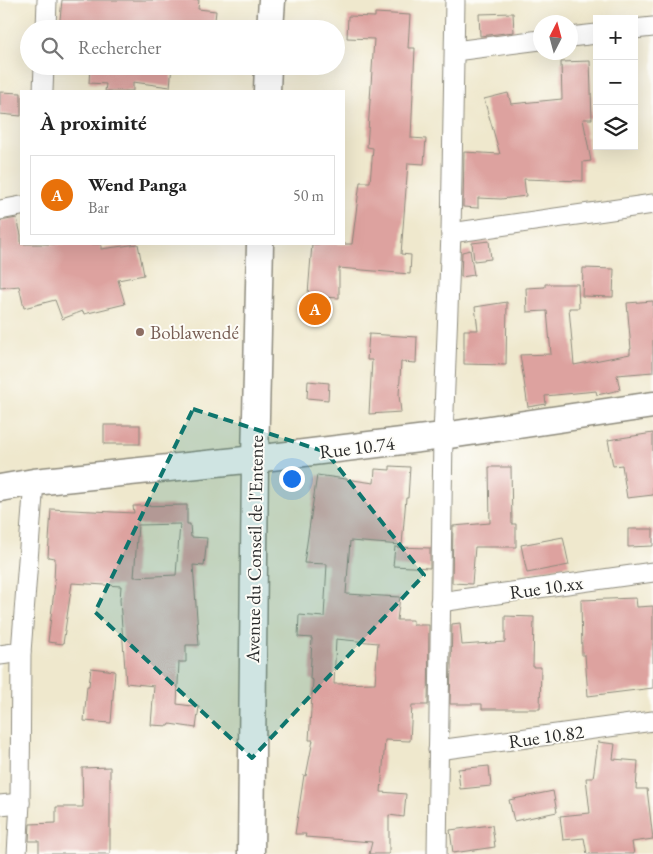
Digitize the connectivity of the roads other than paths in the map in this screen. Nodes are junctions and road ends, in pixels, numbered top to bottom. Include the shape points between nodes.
1 (47, 0) edge
2 (272, 0) edge
3 (455, 0) edge
4 (46, 20) edge
5 (271, 20) edge
6 (653, 27) edge
7 (638, 29) edge
8 (593, 34) edge
9 (578, 36) edge
10 (533, 41) edge
11 (455, 51) junction
12 (44, 75) edge
13 (267, 75) edge
14 (43, 90) edge
15 (266, 90) edge
16 (653, 204) edge
17 (20, 206) edge
18 (0, 210) edge
19 (451, 233) junction
20 (260, 245) edge
21 (653, 405) edge
22 (443, 436) junction
23 (255, 460) junction
24 (34, 482) junction
25 (0, 488) edge
26 (653, 572) edge
27 (440, 602) junction
28 (21, 652) junction
29 (0, 655) edge
30 (653, 721) edge
31 (438, 750) junction
32 (20, 803) junction
33 (0, 806) edge
34 (17, 854) edge
35 (251, 854) edge
36 (437, 854) edge

1 - 4 street
2 - 5 street
3 - 11 street
6 - 7 street
8 - 9 street
10 - 11 street
11 - 19 street
12 - 14 street
13 - 15 street
16 - 19 street
17 - 18 street
19 - 22 street
20 - 23 street, Avenue du Conseil de l'Entente
21 - 22 street, Rue 10.74
22 - 23 street, Rue 10.74
22 - 27 street
23 - 24 street, Rue 10.74
23 - 35 street, Avenue du Conseil de l'Entente
24 - 25 street, Rue 10.74
24 - 28 street
26 - 27 street, Rue 10.xx
27 - 31 street
28 - 29 street
28 - 32 street
30 - 31 street, Rue 10.82
31 - 36 street
32 - 33 street
32 - 34 street

